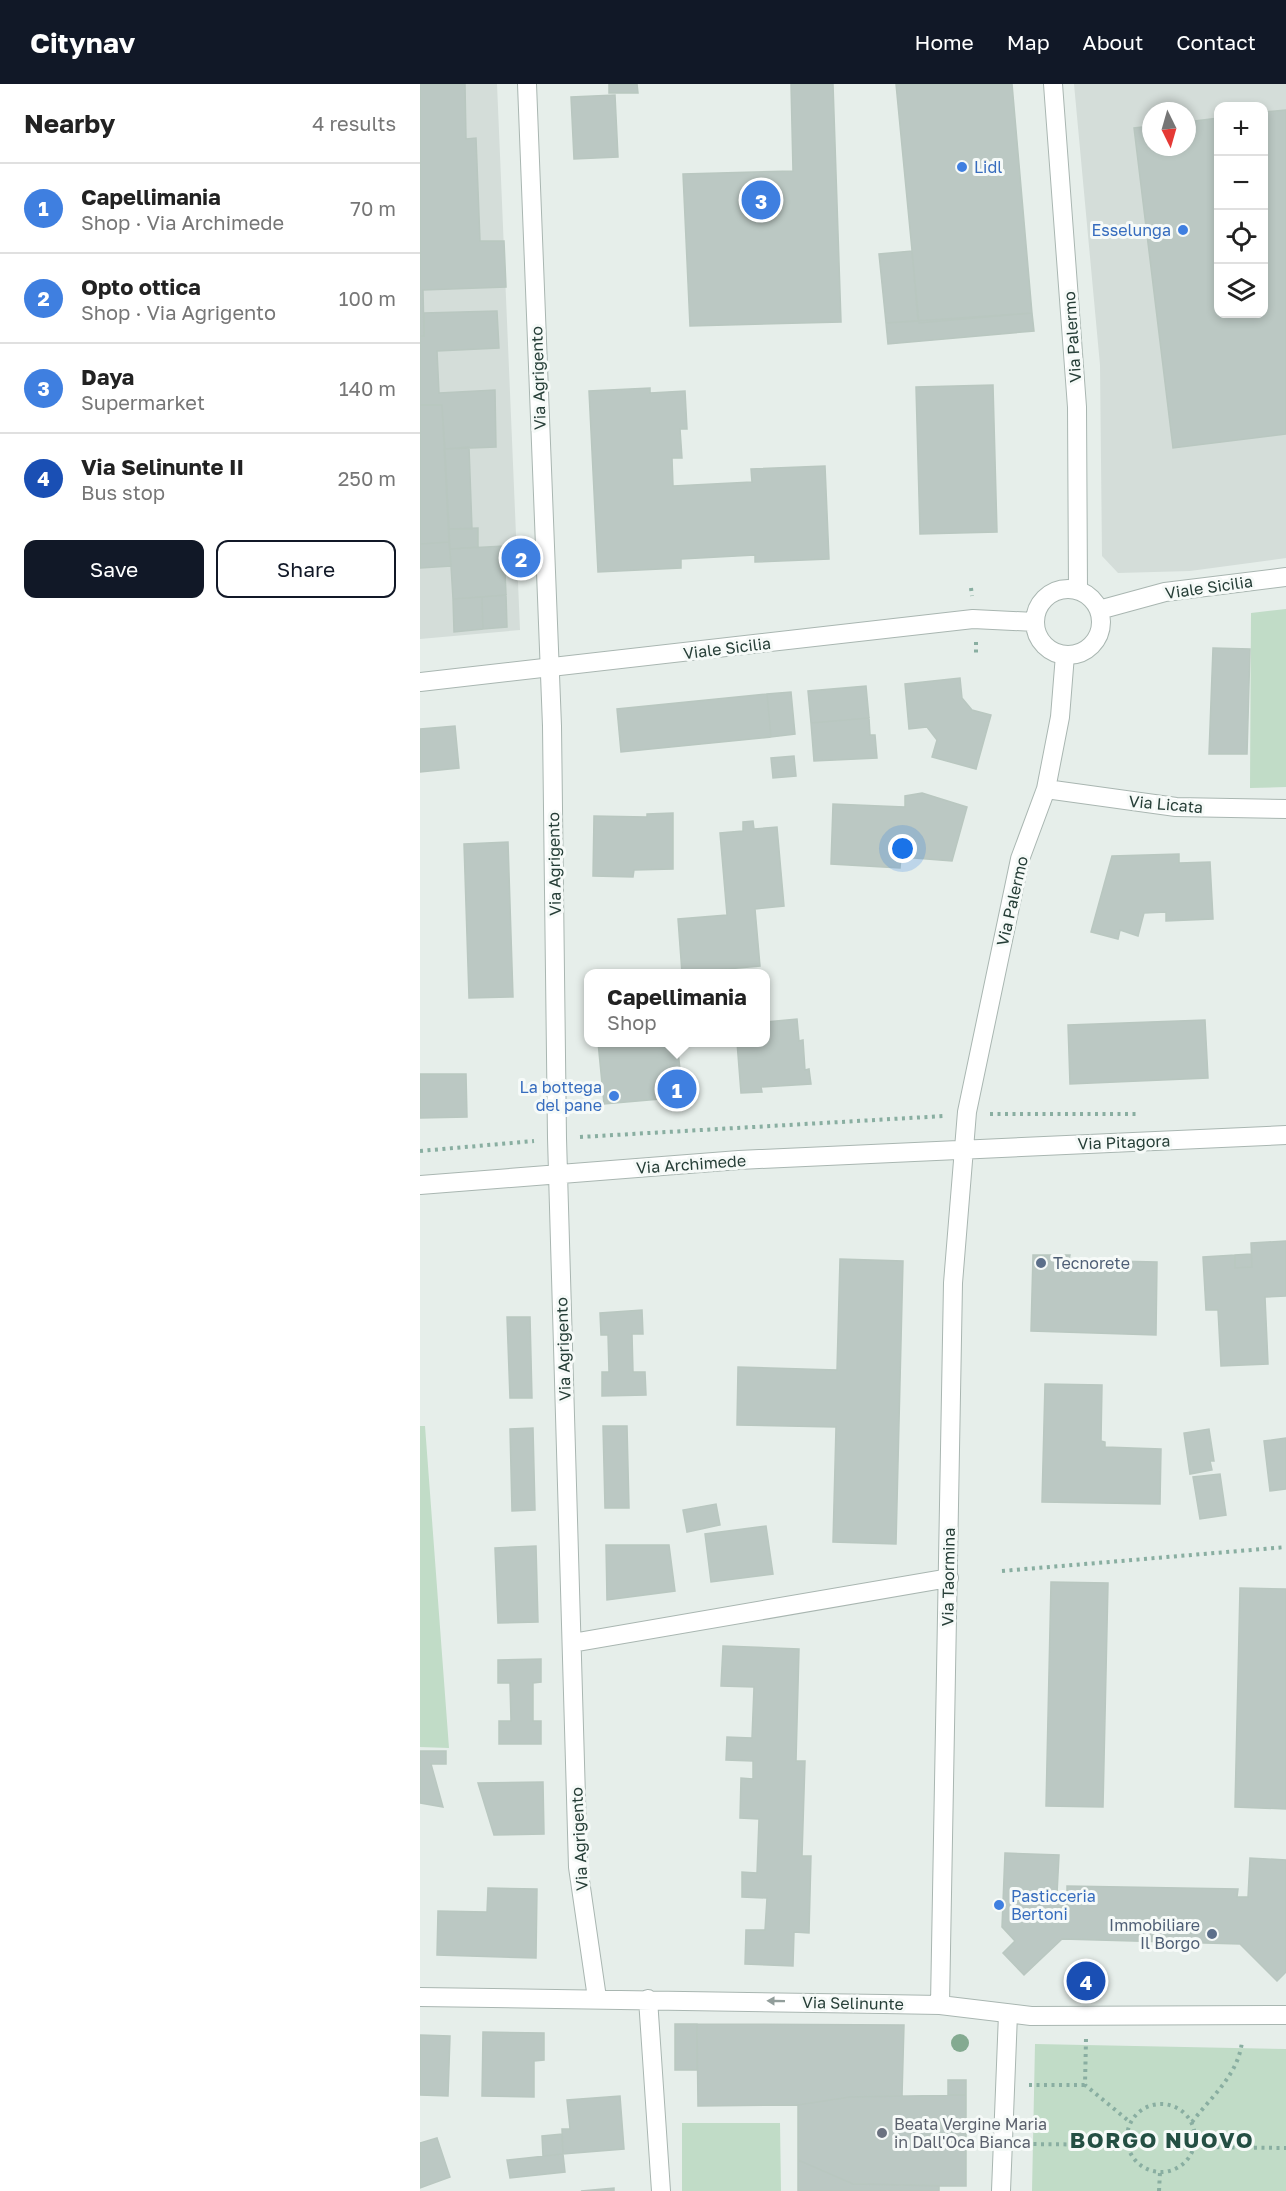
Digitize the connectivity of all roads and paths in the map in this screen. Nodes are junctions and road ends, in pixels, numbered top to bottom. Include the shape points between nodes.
1 (527, 84) edge
2 (1053, 84) edge
3 (1286, 577) edge
4 (1078, 590) junction
5 (1099, 610) junction
6 (1035, 622) junction
7 (1065, 655) junction
8 (550, 669) junction
9 (420, 682) edge
10 (1046, 789) junction
11 (1286, 809) edge
12 (1141, 1114) dead end
13 (967, 1117) junction
14 (1286, 1135) edge
15 (557, 1138) junction
16 (963, 1148) junction
17 (420, 1151) edge
18 (558, 1174) junction
19 (420, 1185) edge
20 (1286, 1547) edge
21 (1002, 1572) dead end
22 (949, 1578) junction
23 (572, 1643) junction
24 (420, 1997) edge
25 (597, 1998) junction
26 (648, 1999) junction
27 (940, 2005) junction
28 (1008, 2014) junction
29 (1286, 2015) edge
30 (1086, 2039) dead end
31 (1242, 2041) dead end
32 (1028, 2085) dead end
33 (1085, 2085) junction
34 (1130, 2122) junction
35 (1191, 2122) junction
36 (1025, 2144) dead end
37 (1127, 2145) junction
38 (1194, 2147) junction
39 (1286, 2148) edge
40 (1160, 2172) junction
41 (661, 2191) edge
42 (1001, 2191) edge
43 (1160, 2191) edge

1 - 8 street, Via Agrigento
2 - 4 street, Via Palermo via 1077,407
3 - 5 street, Viale Sicilia via 1165,592
4 - 5 street via 1094,601
4 - 6 street via 1048,596 1041,603
5 - 7 street via 1101,621 1094,642 1076,654
6 - 7 street via 1047,647
6 - 8 street, Viale Sicilia via 973,619
7 - 10 street, Via Palermo via 1060,717
8 - 9 street, Viale Sicilia
8 - 15 street, Via Agrigento
10 - 11 street, Via Licata via 1176,807
10 - 13 street, Via Palermo via 1020,859
12 - 13 path via 999,1113
13 - 15 path
13 - 16 street, Via Palermo
14 - 16 street, Via Pitagora
15 - 17 path
15 - 18 street, Via Agrigento
16 - 18 street, Via Archimede
16 - 22 street, Via Taormina via 953,1283
18 - 19 street, Via Archimede
18 - 23 street, Via Agrigento
20 - 21 path
22 - 23 street
22 - 27 street, Via Taormina
23 - 25 street, Via Agrigento via 578,1868
24 - 25 street, Via Selinunte
25 - 26 street, Via Selinunte
27 -> 26 street, Via Selinunte
26 - 41 street
27 - 28 street, Via Selinunte
28 - 29 street, Via Selinunte
28 - 42 street
30 - 33 path
31 - 35 path via 1234,2071
32 - 33 path
33 - 34 path
34 - 35 path via 1154,2104 1175,2108
34 - 37 path
35 - 38 path
36 - 37 path
37 - 40 path via 1139,2164
38 - 39 path
38 - 40 path via 1181,2166
40 - 43 path

